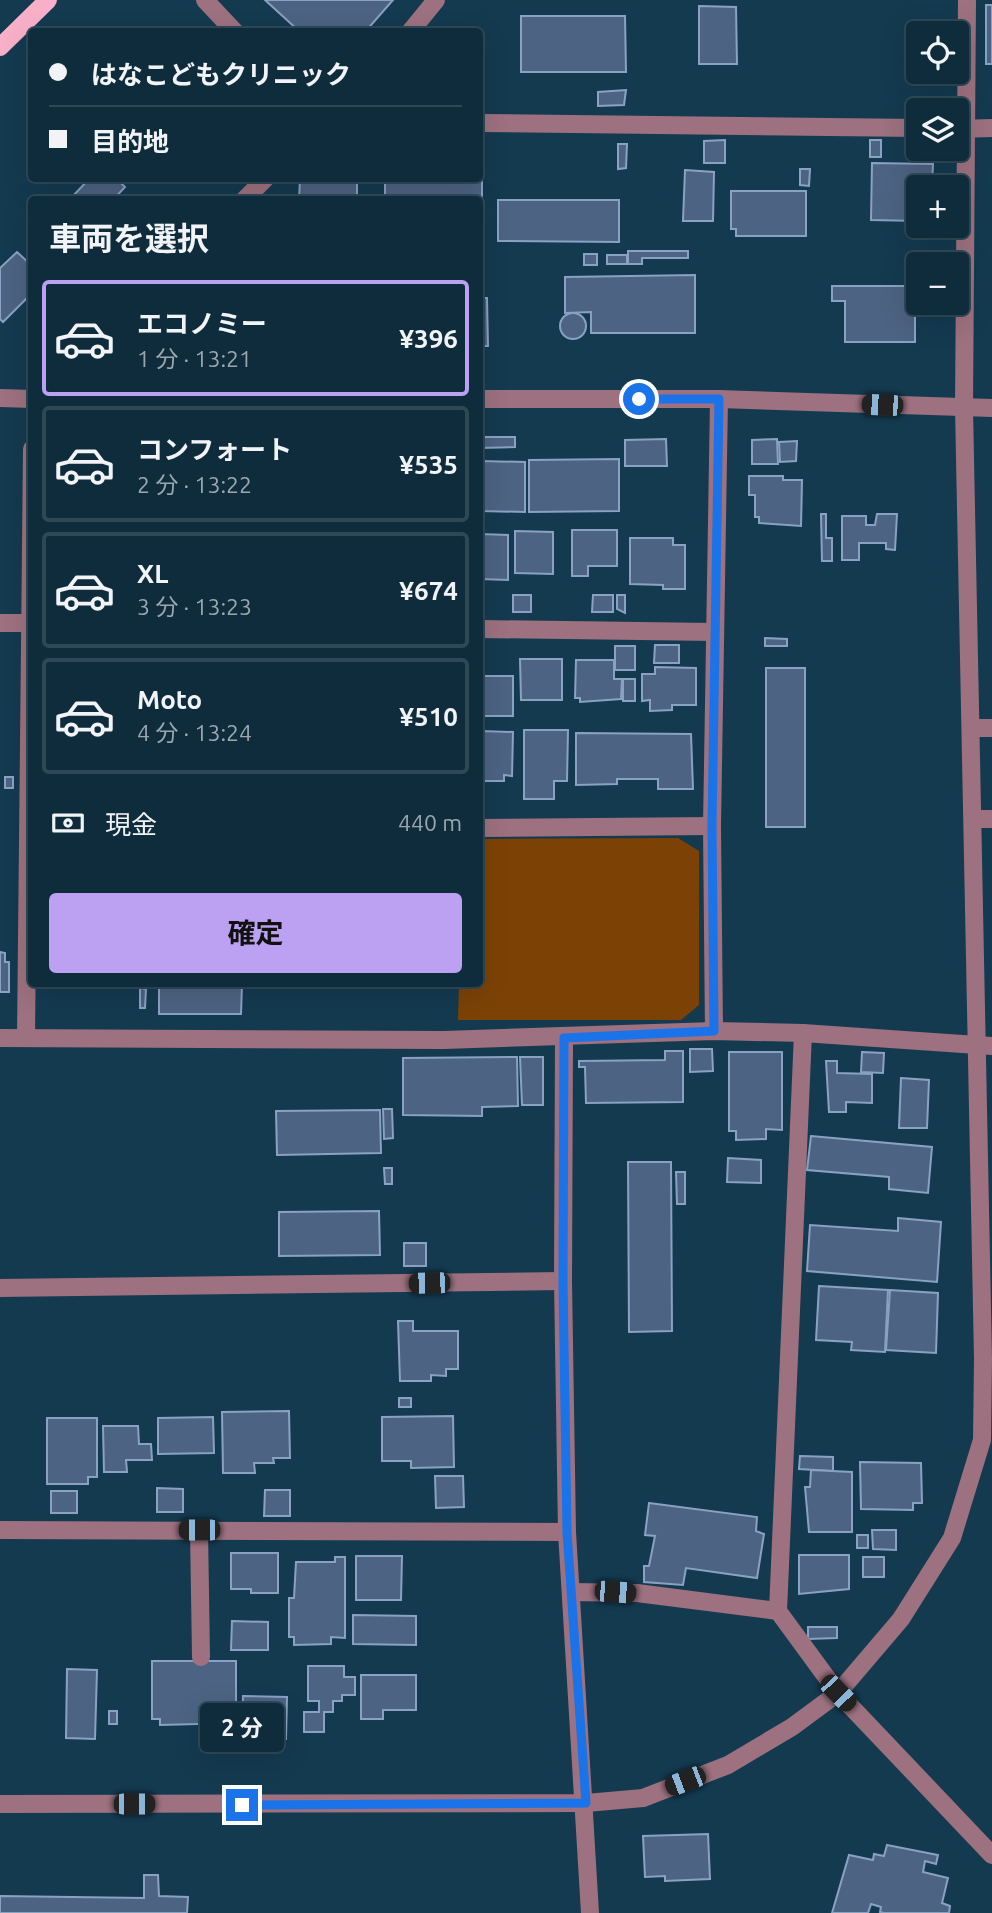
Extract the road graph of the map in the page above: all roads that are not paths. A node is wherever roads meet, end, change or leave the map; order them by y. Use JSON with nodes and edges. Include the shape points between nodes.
{"nodes":[{"id":1,"x":48,"y":0,"type":"edge"},
{"id":2,"x":205,"y":0,"type":"edge"},
{"id":3,"x":436,"y":0,"type":"edge"},
{"id":4,"x":967,"y":0,"type":"edge"},
{"id":5,"x":231,"y":28,"type":"edge"},
{"id":6,"x":413,"y":28,"type":"edge"},
{"id":7,"x":0,"y":47,"type":"edge"},
{"id":8,"x":964,"y":98,"type":"edge"},
{"id":9,"x":483,"y":123,"type":"edge"},
{"id":10,"x":906,"y":128,"type":"edge"},
{"id":11,"x":992,"y":128,"type":"edge"},
{"id":12,"x":969,"y":129,"type":"edge"},
{"id":13,"x":963,"y":161,"type":"edge"},
{"id":14,"x":262,"y":182,"type":"edge"},
{"id":15,"x":248,"y":196,"type":"edge"},
{"id":16,"x":0,"y":398,"type":"edge"},
{"id":17,"x":28,"y":399,"type":"edge"},
{"id":18,"x":483,"y":399,"type":"edge"},
{"id":19,"x":719,"y":399,"type":"junction"},
{"id":20,"x":964,"y":408,"type":"junction"},
{"id":21,"x":992,"y":408,"type":"edge"},
{"id":22,"x":0,"y":623,"type":"edge"},
{"id":23,"x":28,"y":623,"type":"edge"},
{"id":24,"x":483,"y":629,"type":"edge"},
{"id":25,"x":715,"y":632,"type":"junction"},
{"id":26,"x":971,"y":728,"type":"junction"},
{"id":27,"x":992,"y":728,"type":"edge"},
{"id":28,"x":973,"y":819,"type":"junction"},
{"id":29,"x":992,"y":819,"type":"edge"},
{"id":30,"x":712,"y":826,"type":"junction"},
{"id":31,"x":483,"y":828,"type":"edge"},
{"id":32,"x":28,"y":934,"type":"edge"},
{"id":33,"x":714,"y":1031,"type":"junction"},
{"id":34,"x":803,"y":1033,"type":"junction"},
{"id":35,"x":0,"y":1038,"type":"edge"},
{"id":36,"x":26,"y":1038,"type":"junction"},
{"id":37,"x":564,"y":1038,"type":"junction"},
{"id":38,"x":985,"y":1045,"type":"edge"},
{"id":39,"x":987,"y":1276,"type":"edge"},
{"id":40,"x":563,"y":1282,"type":"junction"},
{"id":41,"x":0,"y":1288,"type":"edge"},
{"id":42,"x":0,"y":1530,"type":"edge"},
{"id":43,"x":199,"y":1530,"type":"junction"},
{"id":44,"x":567,"y":1532,"type":"junction"},
{"id":45,"x":571,"y":1592,"type":"junction"},
{"id":46,"x":778,"y":1611,"type":"junction"},
{"id":47,"x":201,"y":1657,"type":"dead end"},
{"id":48,"x":838,"y":1693,"type":"junction"},
{"id":49,"x":586,"y":1803,"type":"junction"},
{"id":50,"x":0,"y":1804,"type":"edge"},
{"id":51,"x":991,"y":1852,"type":"edge"},
{"id":52,"x":590,"y":1913,"type":"edge"}],
"edges":[{"from":1,"to":7,"type":"main road"},
{"from":2,"to":5,"type":"street"},
{"from":3,"to":6,"type":"street"},
{"from":4,"to":8,"type":"street"},
{"from":9,"to":10,"type":"street"},
{"from":11,"to":12,"type":"street"},
{"from":13,"to":20,"type":"street"},
{"from":14,"to":15,"type":"street"},
{"from":16,"to":17,"type":"street"},
{"from":18,"to":19,"type":"street"},
{"from":19,"to":20,"type":"street"},
{"from":19,"to":25,"type":"street"},
{"from":20,"to":21,"type":"street"},
{"from":20,"to":26,"type":"street"},
{"from":22,"to":23,"type":"street"},
{"from":24,"to":25,"type":"street"},
{"from":25,"to":30,"type":"street"},
{"from":26,"to":27,"type":"street"},
{"from":26,"to":28,"type":"street"},
{"from":28,"to":29,"type":"street"},
{"from":28,"to":38,"type":"street"},
{"from":30,"to":31,"type":"street"},
{"from":30,"to":33,"type":"street"},
{"from":32,"to":36,"type":"street"},
{"from":33,"to":34,"type":"street"},
{"from":33,"to":37,"type":"street"},
{"from":34,"to":38,"type":"street"},
{"from":34,"to":46,"type":"street"},
{"from":35,"to":36,"type":"street"},
{"from":36,"to":37,"type":"street"},
{"from":37,"to":40,"type":"street"},
{"from":38,"to":39,"type":"street"},
{"from":39,"to":48,"type":"street","via":[[982,1440],[952,1538],[901,1619]]},
{"from":40,"to":41,"type":"street"},
{"from":40,"to":44,"type":"street"},
{"from":42,"to":43,"type":"street"},
{"from":43,"to":44,"type":"street"},
{"from":43,"to":47,"type":"street"},
{"from":44,"to":45,"type":"street"},
{"from":45,"to":46,"type":"street","via":[[637,1593]]},
{"from":45,"to":49,"type":"street"},
{"from":46,"to":48,"type":"street"},
{"from":48,"to":49,"type":"street","via":[[728,1765],[643,1798]]},
{"from":48,"to":51,"type":"street"},
{"from":49,"to":50,"type":"street"},
{"from":49,"to":52,"type":"street"}]}
